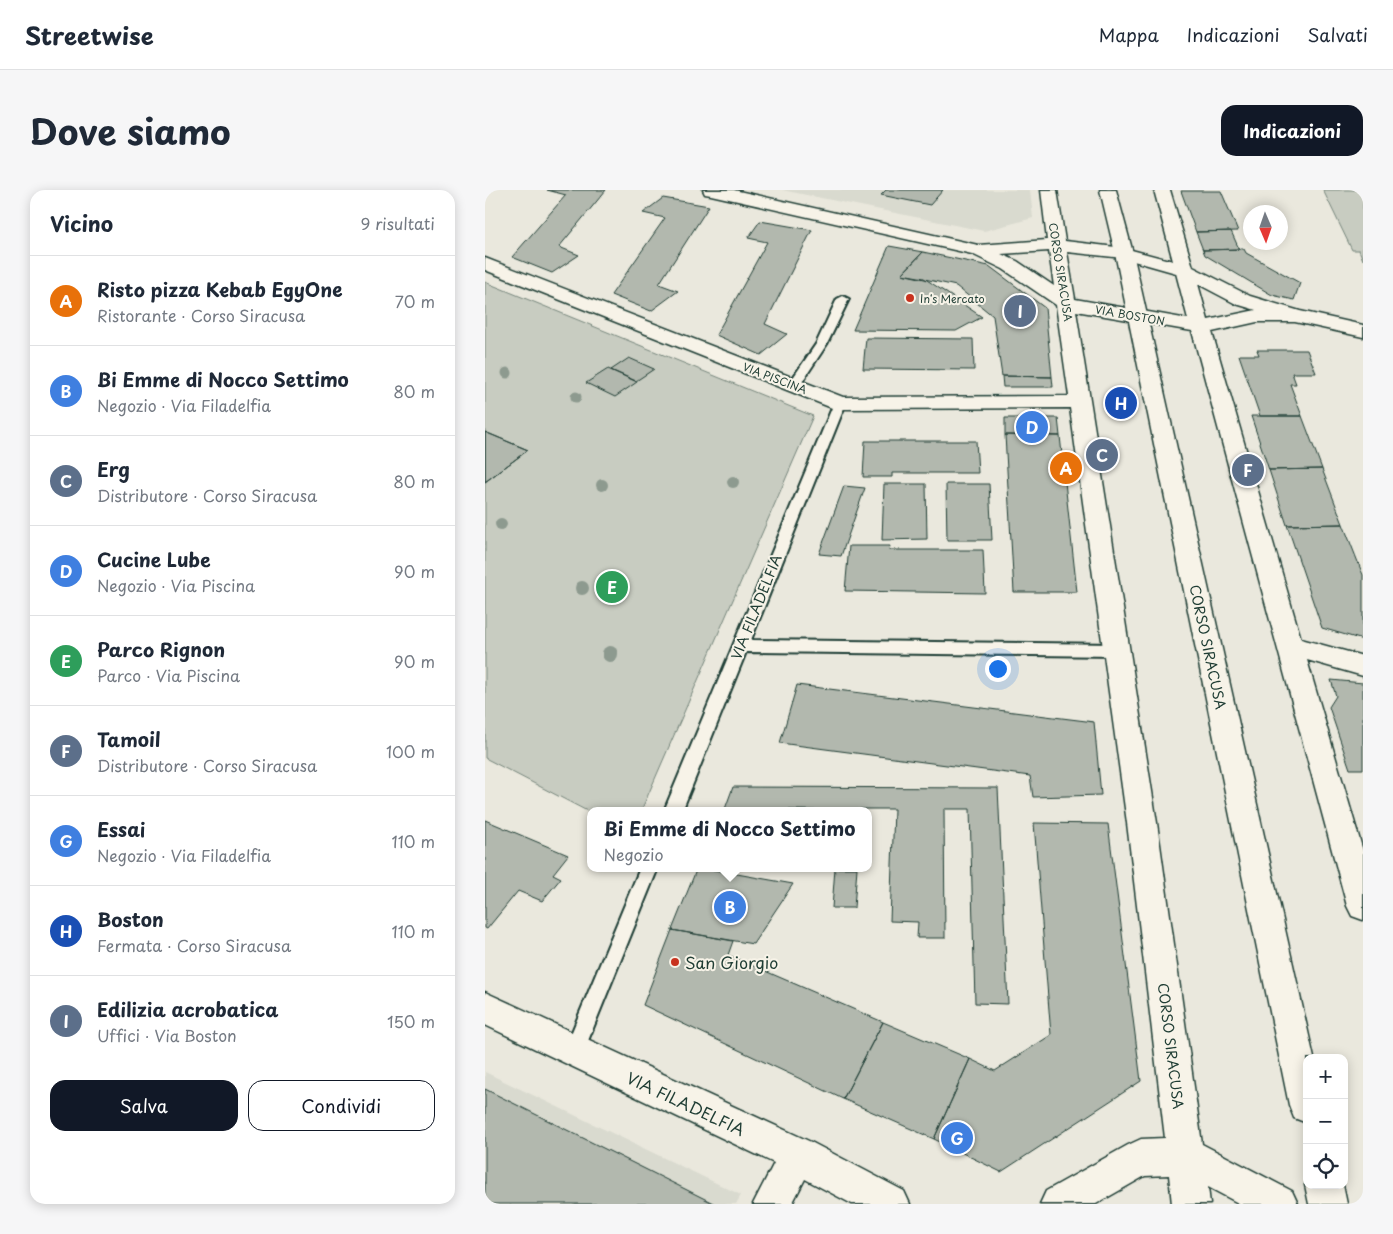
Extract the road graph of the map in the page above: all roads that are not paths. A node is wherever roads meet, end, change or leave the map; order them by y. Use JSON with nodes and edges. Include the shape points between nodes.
{"nodes":[{"id":1,"x":711,"y":190,"type":"edge"},
{"id":2,"x":1049,"y":190,"type":"edge"},
{"id":3,"x":1108,"y":190,"type":"edge"},
{"id":4,"x":1162,"y":190,"type":"edge"},
{"id":5,"x":1057,"y":245,"type":"junction"},
{"id":6,"x":977,"y":250,"type":"junction"},
{"id":7,"x":1124,"y":253,"type":"junction"},
{"id":8,"x":485,"y":264,"type":"edge"},
{"id":9,"x":1185,"y":270,"type":"junction"},
{"id":10,"x":843,"y":299,"type":"dead end"},
{"id":11,"x":1066,"y":303,"type":"junction"},
{"id":12,"x":1295,"y":316,"type":"junction"},
{"id":13,"x":1137,"y":317,"type":"junction"},
{"id":14,"x":1200,"y":327,"type":"junction"},
{"id":15,"x":1363,"y":331,"type":"edge"},
{"id":16,"x":794,"y":385,"type":"junction"},
{"id":17,"x":1081,"y":402,"type":"junction"},
{"id":18,"x":840,"y":403,"type":"junction"},
{"id":19,"x":740,"y":646,"type":"junction"},
{"id":20,"x":1290,"y":646,"type":"junction"},
{"id":21,"x":1118,"y":650,"type":"junction"},
{"id":22,"x":1363,"y":666,"type":"edge"},
{"id":23,"x":675,"y":807,"type":"edge"},
{"id":24,"x":647,"y":872,"type":"edge"},
{"id":25,"x":1363,"y":906,"type":"edge"},
{"id":26,"x":485,"y":1008,"type":"edge"},
{"id":27,"x":574,"y":1051,"type":"junction"},
{"id":28,"x":1306,"y":1099,"type":"edge"},
{"id":29,"x":798,"y":1155,"type":"junction"},
{"id":30,"x":1185,"y":1155,"type":"junction"},
{"id":31,"x":1325,"y":1189,"type":"edge"},
{"id":32,"x":773,"y":1204,"type":"edge"},
{"id":33,"x":891,"y":1204,"type":"edge"},
{"id":34,"x":1059,"y":1204,"type":"edge"},
{"id":35,"x":1191,"y":1204,"type":"edge"},
{"id":36,"x":1279,"y":1204,"type":"edge"},
{"id":37,"x":1328,"y":1204,"type":"edge"}],
"edges":[{"from":1,"to":6,"type":"street","name":"VIA BOSTON"},
{"from":2,"to":5,"type":"street","name":"CORSO SIRACUSA"},
{"from":3,"to":7,"type":"street","name":"CORSO SIRACUSA"},
{"from":4,"to":9,"type":"street"},
{"from":5,"to":6,"type":"street","name":"VIA BOSTON"},
{"from":5,"to":7,"type":"street","name":"VIA BOSTON"},
{"from":5,"to":11,"type":"street","name":"CORSO SIRACUSA"},
{"from":6,"to":11,"type":"street","name":"VIA BOSTON","via":[[1010,265]]},
{"from":7,"to":9,"type":"street","name":"VIA BOSTON"},
{"from":7,"to":13,"type":"street","name":"CORSO SIRACUSA"},
{"from":8,"to":16,"type":"street","name":"VIA PISCINA"},
{"from":9,"to":12,"type":"street","name":"VIA BOSTON","via":[[1243,300]]},
{"from":9,"to":14,"type":"street"},
{"from":10,"to":16,"type":"lane","via":[[820,348]]},
{"from":11,"to":13,"type":"street","name":"VIA BOSTON"},
{"from":11,"to":17,"type":"street","name":"CORSO SIRACUSA"},
{"from":12,"to":14,"type":"street","name":"VIA BOSTON","via":[[1257,316]]},
{"from":12,"to":15,"type":"street","name":"VIA BOSTON"},
{"from":13,"to":14,"type":"street","name":"VIA BOSTON"},
{"from":13,"to":28,"type":"street","name":"CORSO SIRACUSA"},
{"from":14,"to":20,"type":"street"},
{"from":16,"to":18,"type":"street","name":"VIA PISCINA"},
{"from":17,"to":18,"type":"street","name":"VIA PISCINA"},
{"from":17,"to":21,"type":"street","name":"CORSO SIRACUSA"},
{"from":18,"to":19,"type":"lane","name":"VIA FILADELFIA"},
{"from":19,"to":21,"type":"lane"},
{"from":19,"to":23,"type":"lane","name":"VIA FILADELFIA"},
{"from":20,"to":22,"type":"street"},
{"from":20,"to":25,"type":"street"},
{"from":21,"to":30,"type":"street","name":"CORSO SIRACUSA"},
{"from":24,"to":27,"type":"lane"},
{"from":26,"to":27,"type":"street","name":"VIA FILADELFIA"},
{"from":27,"to":29,"type":"street","name":"VIA FILADELFIA"},
{"from":29,"to":32,"type":"street"},
{"from":29,"to":33,"type":"street","name":"VIA FILADELFIA"},
{"from":30,"to":34,"type":"street","via":[[1141,1158]]},
{"from":30,"to":35,"type":"street","name":"CORSO SIRACUSA"},
{"from":30,"to":36,"type":"street"},
{"from":31,"to":37,"type":"street"}]}
